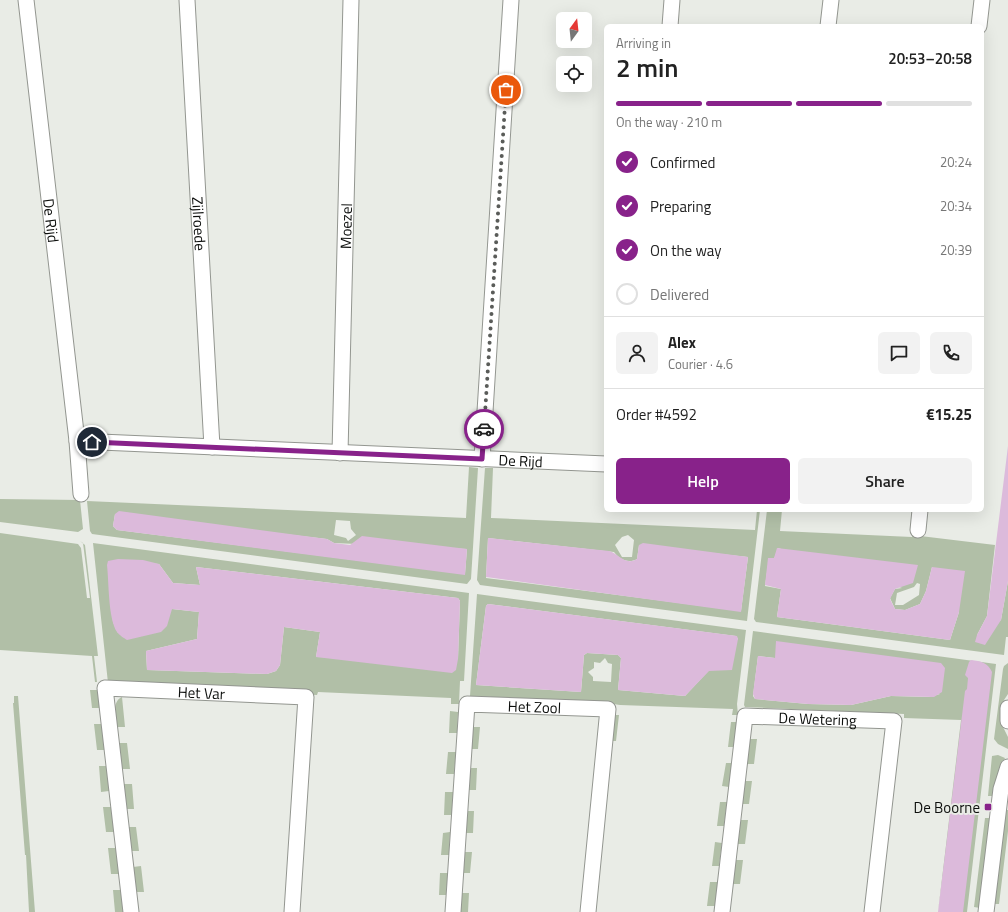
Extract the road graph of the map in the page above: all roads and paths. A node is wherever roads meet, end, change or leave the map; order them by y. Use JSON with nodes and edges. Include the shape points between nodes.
{"nodes":[{"id":1,"x":26,"y":0,"type":"edge"},
{"id":2,"x":187,"y":0,"type":"edge"},
{"id":3,"x":351,"y":0,"type":"edge"},
{"id":4,"x":511,"y":0,"type":"edge"},
{"id":5,"x":672,"y":0,"type":"edge"},
{"id":6,"x":831,"y":0,"type":"edge"},
{"id":7,"x":982,"y":0,"type":"edge"},
{"id":8,"x":670,"y":24,"type":"edge"},
{"id":9,"x":828,"y":24,"type":"edge"},
{"id":10,"x":978,"y":24,"type":"edge"},
{"id":11,"x":76,"y":441,"type":"junction"},
{"id":12,"x":212,"y":448,"type":"junction"},
{"id":13,"x":340,"y":453,"type":"junction"},
{"id":14,"x":482,"y":459,"type":"junction"},
{"id":15,"x":604,"y":464,"type":"edge"},
{"id":16,"x":81,"y":494,"type":"dead end"},
{"id":17,"x":920,"y":512,"type":"edge"},
{"id":18,"x":918,"y":530,"type":"dead end"},
{"id":19,"x":1008,"y":708,"type":"edge"},
{"id":20,"x":1008,"y":721,"type":"edge"},
{"id":21,"x":1008,"y":767,"type":"edge"},
{"id":22,"x":131,"y":912,"type":"edge"},
{"id":23,"x":292,"y":912,"type":"edge"},
{"id":24,"x":453,"y":912,"type":"edge"},
{"id":25,"x":588,"y":912,"type":"edge"},
{"id":26,"x":722,"y":912,"type":"edge"},
{"id":27,"x":872,"y":912,"type":"edge"},
{"id":28,"x":986,"y":912,"type":"edge"}],
"edges":[{"from":1,"to":11,"type":"street","name":"De Rijd"},
{"from":2,"to":12,"type":"street","name":"Zijlroede"},
{"from":3,"to":13,"type":"street","name":"Moezel"},
{"from":4,"to":14,"type":"street"},
{"from":5,"to":8,"type":"street"},
{"from":6,"to":9,"type":"street"},
{"from":7,"to":10,"type":"street"},
{"from":11,"to":12,"type":"street","name":"De Rijd"},
{"from":11,"to":16,"type":"street","name":"De Rijd"},
{"from":12,"to":13,"type":"street","name":"De Rijd"},
{"from":13,"to":14,"type":"street","name":"De Rijd"},
{"from":14,"to":15,"type":"street","name":"De Rijd"},
{"from":17,"to":18,"type":"street"},
{"from":19,"to":20,"type":"street"},
{"from":21,"to":28,"type":"street","via":[[1001,789]]},
{"from":22,"to":23,"type":"street","name":"Het Var","via":[[105,688],[306,696]]},
{"from":24,"to":25,"type":"street","name":"Het Zool","via":[[467,704],[608,709]]},
{"from":26,"to":27,"type":"street","name":"De Wetering","via":[[745,716],[894,721]]}]}
